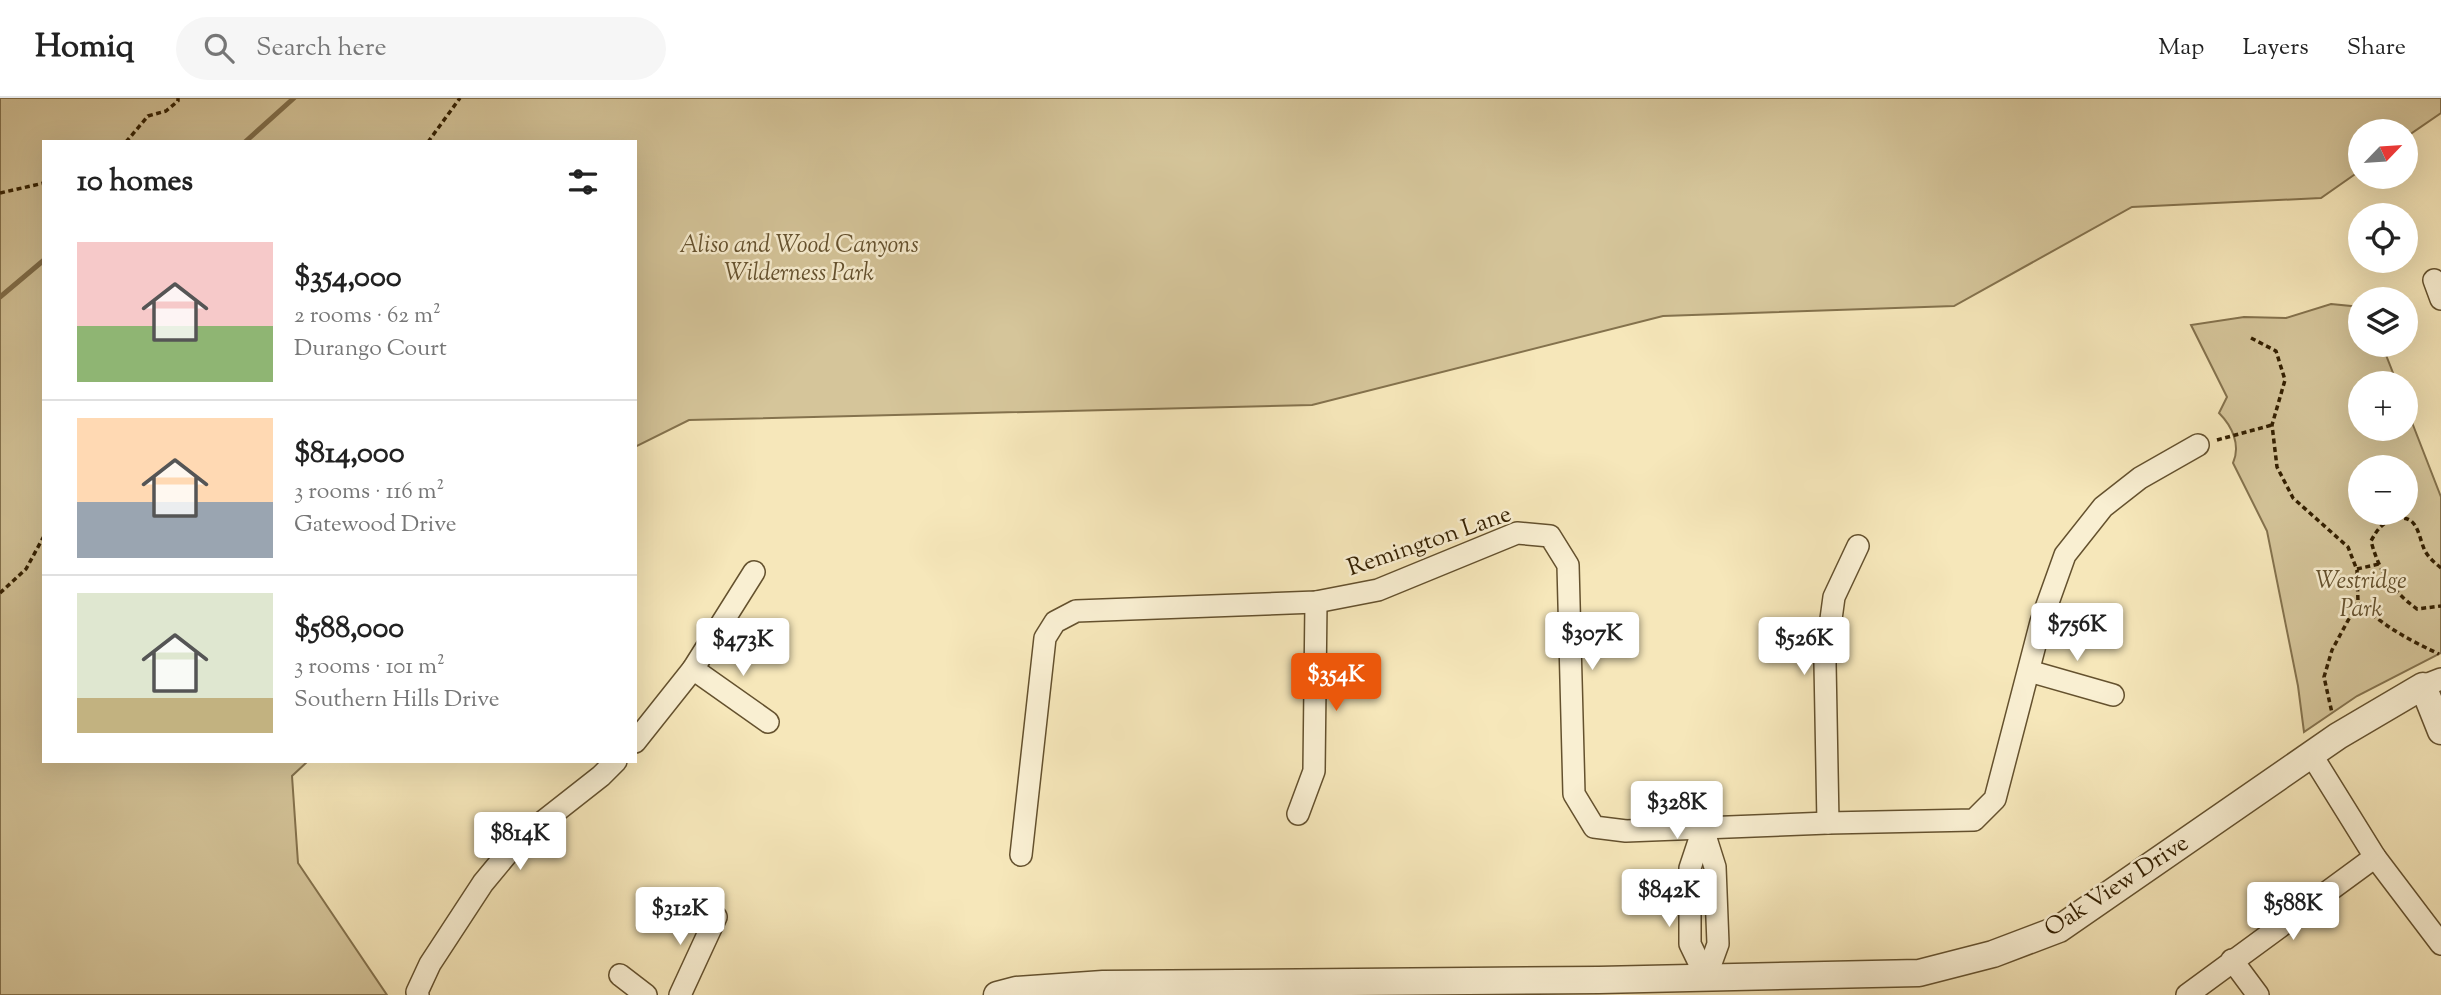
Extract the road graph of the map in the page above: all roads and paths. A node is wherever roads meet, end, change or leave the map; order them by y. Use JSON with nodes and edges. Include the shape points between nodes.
{"nodes":[{"id":1,"x":178,"y":98,"type":"edge"},
{"id":2,"x":460,"y":98,"type":"edge"},
{"id":3,"x":128,"y":140,"type":"edge"},
{"id":4,"x":429,"y":140,"type":"edge"},
{"id":5,"x":42,"y":183,"type":"edge"},
{"id":6,"x":0,"y":193,"type":"edge"},
{"id":7,"x":2251,"y":338,"type":"dead end"},
{"id":8,"x":2272,"y":425,"type":"junction"},
{"id":9,"x":2198,"y":445,"type":"joint"},
{"id":10,"x":2382,"y":525,"type":"edge"},
{"id":11,"x":2415,"y":525,"type":"edge"},
{"id":12,"x":42,"y":540,"type":"edge"},
{"id":13,"x":1858,"y":546,"type":"dead end"},
{"id":14,"x":2379,"y":564,"type":"junction"},
{"id":15,"x":2441,"y":568,"type":"edge"},
{"id":16,"x":2357,"y":569,"type":"junction"},
{"id":17,"x":754,"y":572,"type":"dead end"},
{"id":18,"x":0,"y":593,"type":"edge"},
{"id":19,"x":1316,"y":602,"type":"junction"},
{"id":20,"x":2358,"y":602,"type":"junction"},
{"id":21,"x":2441,"y":606,"type":"edge"},
{"id":22,"x":2439,"y":654,"type":"dead end"},
{"id":23,"x":693,"y":669,"type":"junction"},
{"id":24,"x":2029,"y":671,"type":"junction"},
{"id":25,"x":2432,"y":683,"type":"edge"},
{"id":26,"x":2113,"y":695,"type":"dead end"},
{"id":27,"x":2332,"y":713,"type":"dead end"},
{"id":28,"x":768,"y":722,"type":"dead end"},
{"id":29,"x":2441,"y":731,"type":"edge"},
{"id":30,"x":637,"y":739,"type":"edge"},
{"id":31,"x":2311,"y":754,"type":"junction"},
{"id":32,"x":614,"y":763,"type":"edge"},
{"id":33,"x":1298,"y":814,"type":"dead end"},
{"id":34,"x":1828,"y":823,"type":"junction"},
{"id":35,"x":1703,"y":829,"type":"junction"},
{"id":36,"x":1021,"y":855,"type":"dead end"},
{"id":37,"x":2375,"y":857,"type":"junction"},
{"id":38,"x":1716,"y":891,"type":"junction"},
{"id":39,"x":1690,"y":892,"type":"junction"},
{"id":40,"x":716,"y":917,"type":"dead end"},
{"id":41,"x":2441,"y":944,"type":"edge"},
{"id":42,"x":2232,"y":960,"type":"junction"},
{"id":43,"x":620,"y":975,"type":"dead end"},
{"id":44,"x":1706,"y":977,"type":"junction"},
{"id":45,"x":1598,"y":987,"type":"edge"},
{"id":46,"x":1104,"y":990,"type":"edge"},
{"id":47,"x":418,"y":995,"type":"edge"},
{"id":48,"x":646,"y":995,"type":"edge"},
{"id":49,"x":680,"y":995,"type":"edge"},
{"id":50,"x":997,"y":995,"type":"edge"},
{"id":51,"x":2187,"y":995,"type":"edge"},
{"id":52,"x":2258,"y":995,"type":"edge"}],
"edges":[{"from":1,"to":3,"type":"path","via":[[166,111],[148,116]]},
{"from":2,"to":4,"type":"path"},
{"from":5,"to":6,"type":"path"},
{"from":7,"to":8,"type":"path","via":[[2276,351],[2281,363],[2285,380]]},
{"from":8,"to":9,"type":"path"},
{"from":8,"to":16,"type":"path","via":[[2277,467],[2293,498],[2348,547]]},
{"from":9,"to":24,"type":"street","name":"Remington Lane","via":[[2140,478],[2104,507],[2065,555]]},
{"from":10,"to":14,"type":"path","via":[[2371,541]]},
{"from":11,"to":15,"type":"path","via":[[2425,550]]},
{"from":12,"to":18,"type":"path","via":[[26,569]]},
{"from":13,"to":34,"type":"street","via":[[1835,597],[1825,663]]},
{"from":14,"to":16,"type":"path"},
{"from":14,"to":21,"type":"path","via":[[2385,579],[2417,609]]},
{"from":16,"to":20,"type":"path"},
{"from":17,"to":23,"type":"street"},
{"from":19,"to":33,"type":"street","via":[[1314,771]]},
{"from":19,"to":35,"type":"street","name":"Remington Lane","via":[[1378,590],[1517,533],[1550,536],[1568,565],[1574,794],[1594,827]]},
{"from":19,"to":36,"type":"street","name":"Remington Lane","via":[[1076,611],[1055,622],[1045,638]]},
{"from":20,"to":22,"type":"path","via":[[2392,630]]},
{"from":20,"to":27,"type":"path","via":[[2332,650],[2324,677]]},
{"from":23,"to":28,"type":"street"},
{"from":23,"to":30,"type":"street"},
{"from":24,"to":26,"type":"street"},
{"from":24,"to":34,"type":"street","name":"Remington Lane","via":[[1995,799],[1974,820]]},
{"from":25,"to":29,"type":"street"},
{"from":25,"to":31,"type":"street","name":"Oak View Drive"},
{"from":31,"to":37,"type":"street"},
{"from":31,"to":44,"type":"street","name":"Oak View Drive","via":[[2059,929],[1993,954],[1919,973]]},
{"from":32,"to":47,"type":"street","via":[[517,842],[483,883],[430,964]]},
{"from":34,"to":35,"type":"street","name":"Remington Lane"},
{"from":35,"to":38,"type":"street","via":[[1715,867]]},
{"from":35,"to":39,"type":"street","via":[[1690,867]]},
{"from":37,"to":41,"type":"street"},
{"from":37,"to":42,"type":"street"},
{"from":38,"to":39,"type":"street"},
{"from":38,"to":44,"type":"street","via":[[1718,944]]},
{"from":39,"to":44,"type":"street","via":[[1690,944]]},
{"from":40,"to":49,"type":"street"},
{"from":42,"to":51,"type":"street"},
{"from":42,"to":52,"type":"street"},
{"from":43,"to":48,"type":"street"},
{"from":44,"to":45,"type":"street","name":"Oak View Drive"},
{"from":45,"to":46,"type":"street","name":"Oak View Drive"},
{"from":46,"to":50,"type":"street","name":"Oak View Drive","via":[[1016,990]]}]}
